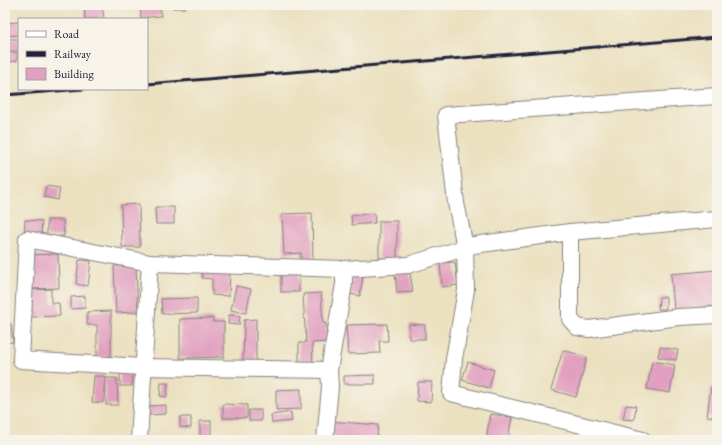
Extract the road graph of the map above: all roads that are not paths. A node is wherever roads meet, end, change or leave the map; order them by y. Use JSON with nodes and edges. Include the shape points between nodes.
{"nodes":[{"id":1,"x":717,"y":96,"type":"edge"},
{"id":2,"x":717,"y":219,"type":"edge"},
{"id":3,"x":570,"y":232,"type":"junction"},
{"id":4,"x":465,"y":247,"type":"junction"},
{"id":5,"x":150,"y":263,"type":"junction"},
{"id":6,"x":344,"y":269,"type":"junction"},
{"id":7,"x":717,"y":315,"type":"edge"},
{"id":8,"x":143,"y":367,"type":"junction"},
{"id":9,"x":329,"y":370,"type":"junction"},
{"id":10,"x":139,"y":440,"type":"edge"},
{"id":11,"x":324,"y":440,"type":"edge"},
{"id":12,"x":643,"y":440,"type":"edge"}],
"edges":[{"from":1,"to":4,"type":"street","via":[[446,115],[456,203]]},
{"from":2,"to":3,"type":"street"},
{"from":3,"to":4,"type":"street"},
{"from":3,"to":7,"type":"street","via":[[570,319],[577,327],[589,329],[679,317]]},
{"from":4,"to":6,"type":"street","via":[[408,265]]},
{"from":4,"to":12,"type":"street","via":[[466,290],[451,393]]},
{"from":5,"to":6,"type":"street"},
{"from":5,"to":8,"type":"street"},
{"from":5,"to":8,"type":"street","via":[[27,239],[21,360]]},
{"from":6,"to":9,"type":"street","via":[[344,284]]},
{"from":8,"to":9,"type":"street"},
{"from":8,"to":10,"type":"street"},
{"from":9,"to":11,"type":"street","via":[[330,387]]}]}
